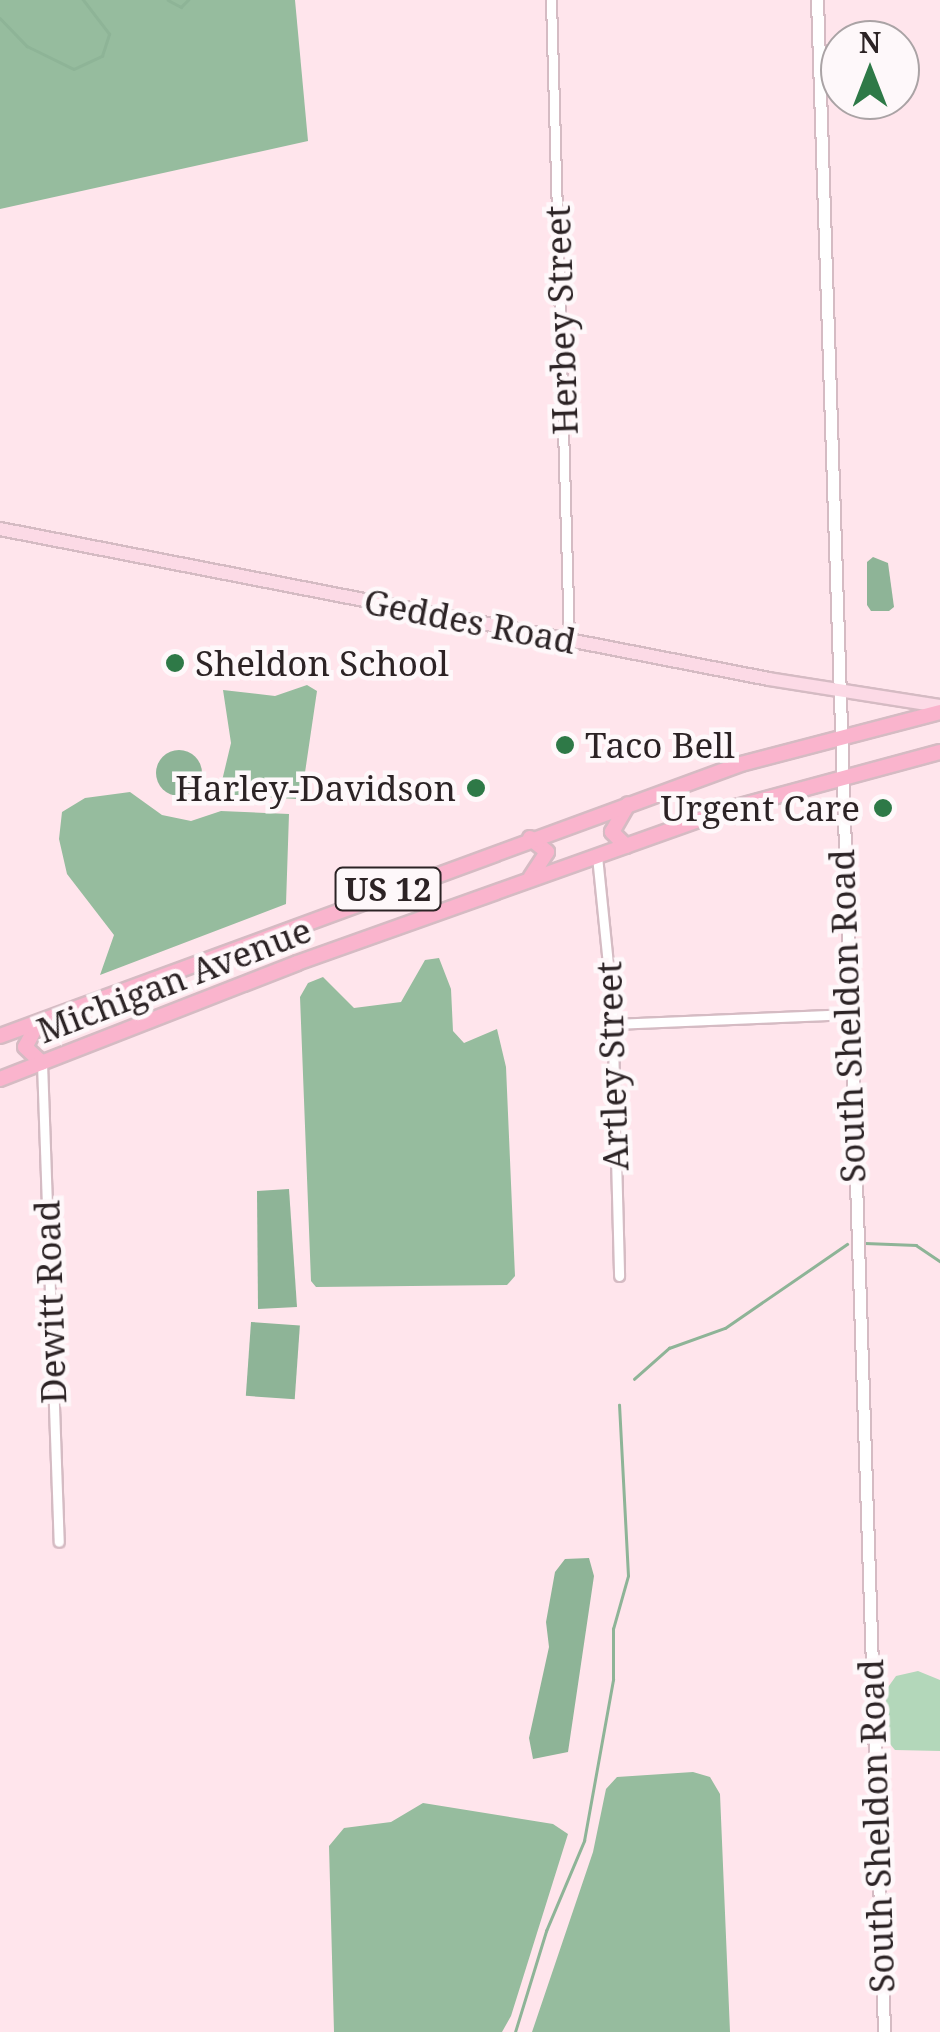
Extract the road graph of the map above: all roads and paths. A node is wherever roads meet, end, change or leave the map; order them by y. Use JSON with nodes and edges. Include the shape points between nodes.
{"nodes":[{"id":1,"x":552,"y":0,"type":"edge"},
{"id":2,"x":817,"y":0,"type":"edge"},
{"id":3,"x":0,"y":530,"type":"edge"},
{"id":4,"x":568,"y":640,"type":"junction"},
{"id":5,"x":838,"y":691,"type":"junction"},
{"id":6,"x":940,"y":709,"type":"edge"},
{"id":7,"x":838,"y":734,"type":"junction"},
{"id":8,"x":940,"y":752,"type":"edge"},
{"id":9,"x":839,"y":776,"type":"junction"},
{"id":10,"x":628,"y":804,"type":"junction"},
{"id":11,"x":530,"y":838,"type":"junction"},
{"id":12,"x":626,"y":846,"type":"junction"},
{"id":13,"x":597,"y":856,"type":"junction"},
{"id":14,"x":528,"y":881,"type":"junction"},
{"id":15,"x":847,"y":1014,"type":"junction"},
{"id":16,"x":38,"y":1022,"type":"junction"},
{"id":17,"x":612,"y":1024,"type":"junction"},
{"id":18,"x":0,"y":1036,"type":"edge"},
{"id":19,"x":42,"y":1063,"type":"junction"},
{"id":20,"x":0,"y":1079,"type":"edge"},
{"id":21,"x":619,"y":1276,"type":"dead end"},
{"id":22,"x":59,"y":1542,"type":"dead end"},
{"id":23,"x":884,"y":2032,"type":"edge"}],
"edges":[{"from":1,"to":4,"type":"street","name":"Herbey Street"},
{"from":2,"to":5,"type":"street","name":"South Sheldon Road"},
{"from":3,"to":4,"type":"main road","name":"Geddes Road"},
{"from":4,"to":5,"type":"main road","name":"Geddes Road"},
{"from":5,"to":6,"type":"main road","name":"Geddes Road"},
{"from":5,"to":7,"type":"street","name":"South Sheldon Road"},
{"from":6,"to":7,"type":"main road","name":"Michigan Avenue","number":"US 12"},
{"from":7,"to":9,"type":"street","name":"South Sheldon Road"},
{"from":7,"to":10,"type":"main road","name":"Michigan Avenue","number":"US 12"},
{"from":8,"to":9,"type":"main road","name":"Michigan Avenue","number":"US 12"},
{"from":9,"to":12,"type":"main road","name":"Michigan Avenue","number":"US 12"},
{"from":9,"to":15,"type":"street","name":"South Sheldon Road"},
{"from":10,"to":11,"type":"main road","name":"Michigan Avenue","number":"US 12"},
{"from":10,"to":12,"type":"main road","via":[[612,832]]},
{"from":11,"to":14,"type":"main road","via":[[544,845],[547,856]]},
{"from":11,"to":16,"type":"main road","name":"Michigan Avenue","number":"US 12"},
{"from":12,"to":13,"type":"main road","name":"Michigan Avenue","number":"US 12"},
{"from":13,"to":14,"type":"main road","name":"Michigan Avenue","number":"US 12"},
{"from":13,"to":17,"type":"street","name":"Artley Street"},
{"from":14,"to":19,"type":"main road","name":"Michigan Avenue","number":"US 12"},
{"from":15,"to":17,"type":"street"},
{"from":15,"to":23,"type":"street","name":"South Sheldon Road"},
{"from":16,"to":18,"type":"main road","name":"Michigan Avenue","number":"US 12"},
{"from":16,"to":19,"type":"main road","via":[[26,1047]]},
{"from":17,"to":21,"type":"street","name":"Artley Street"},
{"from":19,"to":20,"type":"main road","name":"Michigan Avenue","number":"US 12"},
{"from":19,"to":22,"type":"street","name":"Dewitt Road"}]}
